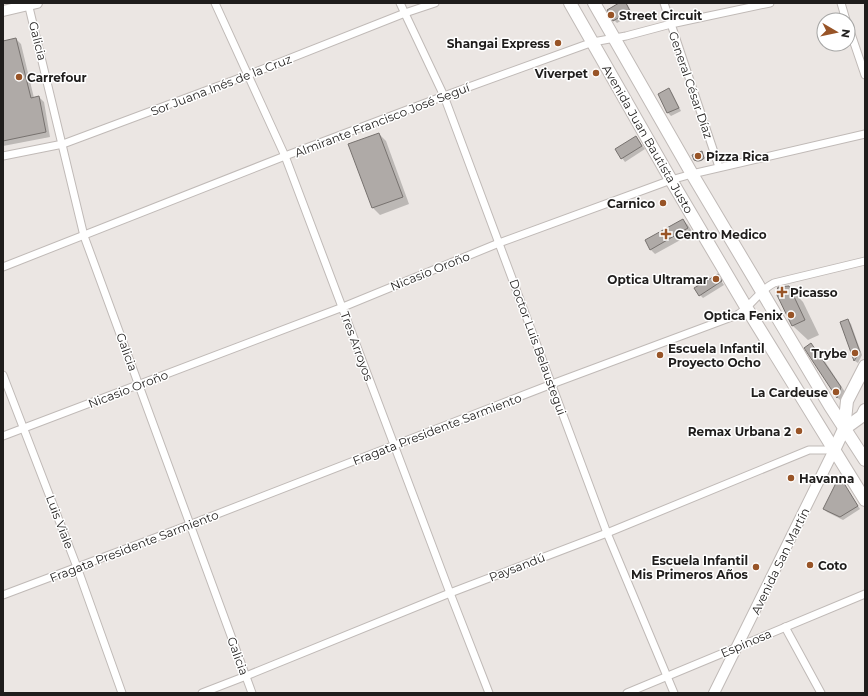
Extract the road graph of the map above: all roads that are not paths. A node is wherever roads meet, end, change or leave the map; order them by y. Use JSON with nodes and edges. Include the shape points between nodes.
{"nodes":[{"id":1,"x":215,"y":3,"type":"edge"},
{"id":2,"x":400,"y":3,"type":"edge"},
{"id":3,"x":435,"y":3,"type":"edge"},
{"id":4,"x":570,"y":3,"type":"edge"},
{"id":5,"x":594,"y":3,"type":"edge"},
{"id":6,"x":664,"y":3,"type":"edge"},
{"id":7,"x":770,"y":3,"type":"edge"},
{"id":8,"x":31,"y":4,"type":"edge"},
{"id":9,"x":3,"y":11,"type":"edge"},
{"id":10,"x":405,"y":13,"type":"junction"},
{"id":11,"x":670,"y":24,"type":"junction"},
{"id":12,"x":614,"y":38,"type":"junction"},
{"id":13,"x":593,"y":42,"type":"junction"},
{"id":14,"x":856,"y":48,"type":"edge"},
{"id":15,"x":248,"y":75,"type":"junction"},
{"id":16,"x":865,"y":75,"type":"edge"},
{"id":17,"x":444,"y":96,"type":"junction"},
{"id":18,"x":865,"y":134,"type":"edge"},
{"id":19,"x":63,"y":144,"type":"junction"},
{"id":20,"x":3,"y":156,"type":"edge"},
{"id":21,"x":285,"y":156,"type":"junction"},
{"id":22,"x":719,"y":167,"type":"junction"},
{"id":23,"x":692,"y":174,"type":"junction"},
{"id":24,"x":671,"y":180,"type":"junction"},
{"id":25,"x":84,"y":236,"type":"junction"},
{"id":26,"x":500,"y":243,"type":"junction"},
{"id":27,"x":865,"y":261,"type":"edge"},
{"id":28,"x":3,"y":267,"type":"edge"},
{"id":29,"x":762,"y":290,"type":"junction"},
{"id":30,"x":343,"y":307,"type":"junction"},
{"id":31,"x":746,"y":308,"type":"junction"},
{"id":32,"x":865,"y":366,"type":"edge"},
{"id":33,"x":3,"y":375,"type":"edge"},
{"id":34,"x":139,"y":384,"type":"junction"},
{"id":35,"x":552,"y":384,"type":"junction"},
{"id":36,"x":865,"y":410,"type":"edge"},
{"id":37,"x":24,"y":428,"type":"junction"},
{"id":38,"x":844,"y":429,"type":"junction"},
{"id":39,"x":3,"y":436,"type":"edge"},
{"id":40,"x":394,"y":445,"type":"junction"},
{"id":41,"x":834,"y":450,"type":"junction"},
{"id":42,"x":865,"y":460,"type":"edge"},
{"id":43,"x":865,"y":500,"type":"edge"},
{"id":44,"x":189,"y":525,"type":"junction"},
{"id":45,"x":607,"y":533,"type":"junction"},
{"id":46,"x":77,"y":567,"type":"junction"},
{"id":47,"x":450,"y":593,"type":"junction"},
{"id":48,"x":865,"y":594,"type":"edge"},
{"id":49,"x":3,"y":596,"type":"edge"},
{"id":50,"x":784,"y":627,"type":"junction"},
{"id":51,"x":737,"y":647,"type":"junction"},
{"id":52,"x":246,"y":676,"type":"junction"},
{"id":53,"x":666,"y":676,"type":"junction"},
{"id":54,"x":122,"y":693,"type":"edge"},
{"id":55,"x":202,"y":693,"type":"edge"},
{"id":56,"x":252,"y":693,"type":"edge"},
{"id":57,"x":489,"y":693,"type":"edge"},
{"id":58,"x":626,"y":693,"type":"edge"},
{"id":59,"x":674,"y":693,"type":"edge"},
{"id":60,"x":714,"y":693,"type":"edge"},
{"id":61,"x":821,"y":693,"type":"edge"}],
"edges":[{"from":1,"to":15,"type":"street","name":"Tres Arroyos"},
{"from":2,"to":10,"type":"street","name":"Doctor Luis Belaustegui"},
{"from":3,"to":10,"type":"street","name":"Sor Juana Inés de la Cruz"},
{"from":4,"to":13,"type":"main road","name":"Avenida Juan Bautista Justo"},
{"from":5,"to":12,"type":"main road","name":"Avenida Juan Bautista Justo"},
{"from":6,"to":11,"type":"street","name":"General César Díaz"},
{"from":7,"to":11,"type":"street","name":"Almirante Francisco José Seguí"},
{"from":8,"to":9,"type":"main road"},
{"from":8,"to":19,"type":"street","name":"Galicia"},
{"from":10,"to":15,"type":"street","name":"Sor Juana Inés de la Cruz"},
{"from":10,"to":17,"type":"street","name":"Doctor Luis Belaustegui"},
{"from":11,"to":12,"type":"street","name":"Almirante Francisco José Seguí"},
{"from":11,"to":22,"type":"street","name":"General César Díaz"},
{"from":12,"to":13,"type":"street","name":"Almirante Francisco José Seguí"},
{"from":12,"to":23,"type":"main road","name":"Avenida Juan Bautista Justo"},
{"from":13,"to":17,"type":"street","name":"Almirante Francisco José Seguí"},
{"from":13,"to":24,"type":"main road","name":"Avenida Juan Bautista Justo"},
{"from":14,"to":16,"type":"street"},
{"from":15,"to":19,"type":"street","name":"Sor Juana Inés de la Cruz"},
{"from":15,"to":21,"type":"street","name":"Tres Arroyos"},
{"from":17,"to":21,"type":"street","name":"Almirante Francisco José Seguí"},
{"from":17,"to":26,"type":"street","name":"Doctor Luis Belaustegui"},
{"from":18,"to":22,"type":"street","name":"Nicasio Oroño"},
{"from":19,"to":20,"type":"street","name":"Sor Juana Inés de la Cruz"},
{"from":19,"to":25,"type":"street","name":"Galicia"},
{"from":21,"to":25,"type":"street","name":"Almirante Francisco José Seguí"},
{"from":21,"to":30,"type":"street","name":"Tres Arroyos"},
{"from":22,"to":23,"type":"street","name":"Nicasio Oroño"},
{"from":23,"to":24,"type":"street","name":"Nicasio Oroño"},
{"from":23,"to":29,"type":"main road","name":"Avenida Juan Bautista Justo"},
{"from":24,"to":26,"type":"street","name":"Nicasio Oroño"},
{"from":24,"to":31,"type":"main road","name":"Avenida Juan Bautista Justo"},
{"from":25,"to":28,"type":"street","name":"Almirante Francisco José Seguí"},
{"from":25,"to":34,"type":"street","name":"Galicia"},
{"from":26,"to":30,"type":"street","name":"Nicasio Oroño"},
{"from":26,"to":35,"type":"street","name":"Doctor Luis Belaustegui"},
{"from":27,"to":29,"type":"street","name":"Fragata Presidente Sarmiento","via":[[774,283]]},
{"from":29,"to":31,"type":"street","name":"Fragata Presidente Sarmiento"},
{"from":29,"to":38,"type":"main road","name":"Avenida Juan Bautista Justo"},
{"from":30,"to":34,"type":"street","name":"Nicasio Oroño"},
{"from":30,"to":40,"type":"street","name":"Tres Arroyos"},
{"from":31,"to":35,"type":"street","name":"Fragata Presidente Sarmiento","via":[[736,315]]},
{"from":31,"to":41,"type":"main road","name":"Avenida Juan Bautista Justo"},
{"from":32,"to":38,"type":"main road","name":"Avenida San Martín","via":[[847,401]]},
{"from":33,"to":37,"type":"street","name":"Luis Viale"},
{"from":34,"to":37,"type":"street","name":"Nicasio Oroño"},
{"from":34,"to":44,"type":"street","name":"Galicia"},
{"from":35,"to":40,"type":"street","name":"Fragata Presidente Sarmiento"},
{"from":35,"to":45,"type":"street","name":"Doctor Luis Belaustegui"},
{"from":36,"to":38,"type":"main road","name":"Avenida San Martín","via":[[862,416]]},
{"from":37,"to":39,"type":"street","name":"Nicasio Oroño"},
{"from":37,"to":46,"type":"street","name":"Luis Viale"},
{"from":38,"to":41,"type":"main road","name":"Avenida San Martín"},
{"from":38,"to":42,"type":"main road","name":"Avenida Juan Bautista Justo"},
{"from":40,"to":44,"type":"street","name":"Fragata Presidente Sarmiento"},
{"from":40,"to":47,"type":"street","name":"Tres Arroyos"},
{"from":41,"to":43,"type":"main road","name":"Avenida Juan Bautista Justo"},
{"from":41,"to":45,"type":"street","name":"Paysandú","via":[[809,450]]},
{"from":41,"to":51,"type":"main road","name":"Avenida San Martín"},
{"from":44,"to":46,"type":"street","name":"Fragata Presidente Sarmiento"},
{"from":44,"to":52,"type":"street","name":"Galicia"},
{"from":45,"to":47,"type":"street","name":"Paysandú"},
{"from":45,"to":53,"type":"street","name":"Doctor Luis Belaustegui"},
{"from":46,"to":49,"type":"street","name":"Fragata Presidente Sarmiento"},
{"from":46,"to":54,"type":"street","name":"Luis Viale"},
{"from":47,"to":52,"type":"street","name":"Paysandú"},
{"from":47,"to":57,"type":"street","name":"Tres Arroyos"},
{"from":48,"to":50,"type":"street","name":"Espinosa"},
{"from":50,"to":51,"type":"street","name":"Espinosa"},
{"from":50,"to":61,"type":"street"},
{"from":51,"to":53,"type":"street","name":"Espinosa"},
{"from":51,"to":60,"type":"main road","name":"Avenida San Martín"},
{"from":52,"to":55,"type":"street","name":"Paysandú"},
{"from":52,"to":56,"type":"street","name":"Galicia"},
{"from":53,"to":58,"type":"street","name":"Espinosa"},
{"from":53,"to":59,"type":"street","name":"Doctor Luis Belaustegui"}]}
